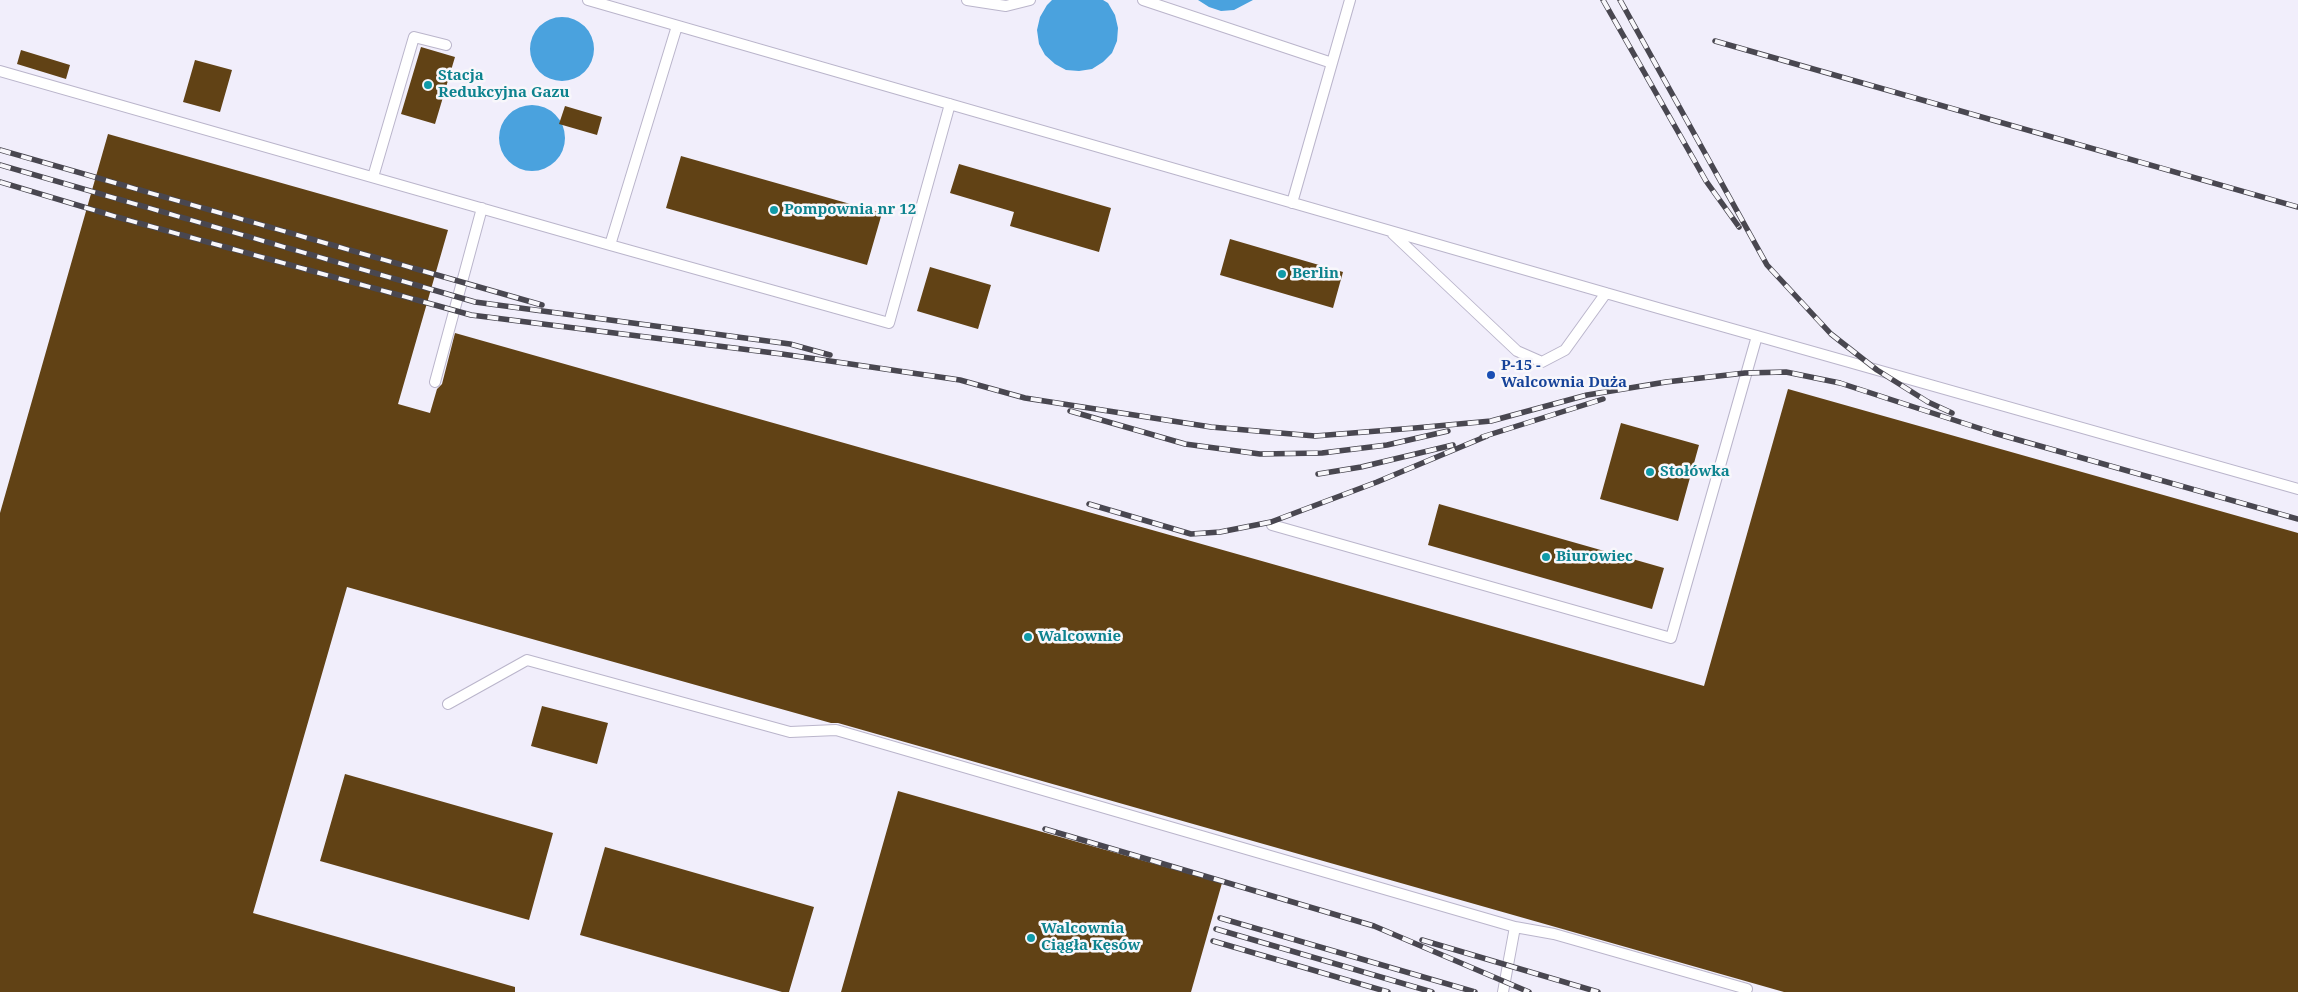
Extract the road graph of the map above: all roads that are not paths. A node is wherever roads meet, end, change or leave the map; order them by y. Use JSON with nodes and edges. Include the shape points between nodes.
{"nodes":[{"id":1,"x":588,"y":0,"type":"edge"},
{"id":2,"x":967,"y":0,"type":"edge"},
{"id":3,"x":1030,"y":0,"type":"edge"},
{"id":4,"x":1143,"y":0,"type":"edge"},
{"id":5,"x":1350,"y":0,"type":"edge"},
{"id":6,"x":677,"y":26,"type":"junction"},
{"id":7,"x":446,"y":45,"type":"dead end"},
{"id":8,"x":1332,"y":64,"type":"junction"},
{"id":9,"x":0,"y":71,"type":"edge"},
{"id":10,"x":950,"y":104,"type":"junction"},
{"id":11,"x":373,"y":176,"type":"junction"},
{"id":12,"x":1292,"y":203,"type":"junction"},
{"id":13,"x":482,"y":208,"type":"junction"},
{"id":14,"x":1390,"y":232,"type":"junction"},
{"id":15,"x":610,"y":245,"type":"junction"},
{"id":16,"x":1606,"y":293,"type":"junction"},
{"id":17,"x":1757,"y":336,"type":"junction"},
{"id":18,"x":435,"y":382,"type":"dead end"},
{"id":19,"x":2298,"y":489,"type":"edge"},
{"id":20,"x":1272,"y":525,"type":"dead end"},
{"id":21,"x":448,"y":704,"type":"dead end"},
{"id":22,"x":1515,"y":928,"type":"junction"},
{"id":23,"x":1747,"y":989,"type":"dead end"},
{"id":24,"x":1503,"y":992,"type":"edge"}],
"edges":[{"from":1,"to":6,"type":"lane"},
{"from":2,"to":3,"type":"lane","via":[[1006,6]]},
{"from":4,"to":8,"type":"lane"},
{"from":5,"to":8,"type":"lane"},
{"from":6,"to":10,"type":"lane"},
{"from":6,"to":15,"type":"lane"},
{"from":7,"to":11,"type":"lane","via":[[414,37]]},
{"from":8,"to":12,"type":"lane"},
{"from":9,"to":11,"type":"lane"},
{"from":10,"to":12,"type":"lane"},
{"from":10,"to":15,"type":"lane","via":[[889,323]]},
{"from":11,"to":13,"type":"lane"},
{"from":12,"to":14,"type":"lane"},
{"from":13,"to":15,"type":"lane"},
{"from":13,"to":18,"type":"lane"},
{"from":14,"to":16,"type":"lane"},
{"from":14,"to":16,"type":"lane","via":[[1517,351],[1542,362],[1564,350]]},
{"from":16,"to":17,"type":"lane"},
{"from":17,"to":19,"type":"lane"},
{"from":17,"to":20,"type":"lane","via":[[1671,638]]},
{"from":21,"to":22,"type":"lane","via":[[527,660],[790,732],[836,730]]},
{"from":22,"to":23,"type":"lane","via":[[1554,934]]},
{"from":22,"to":24,"type":"lane"}]}
